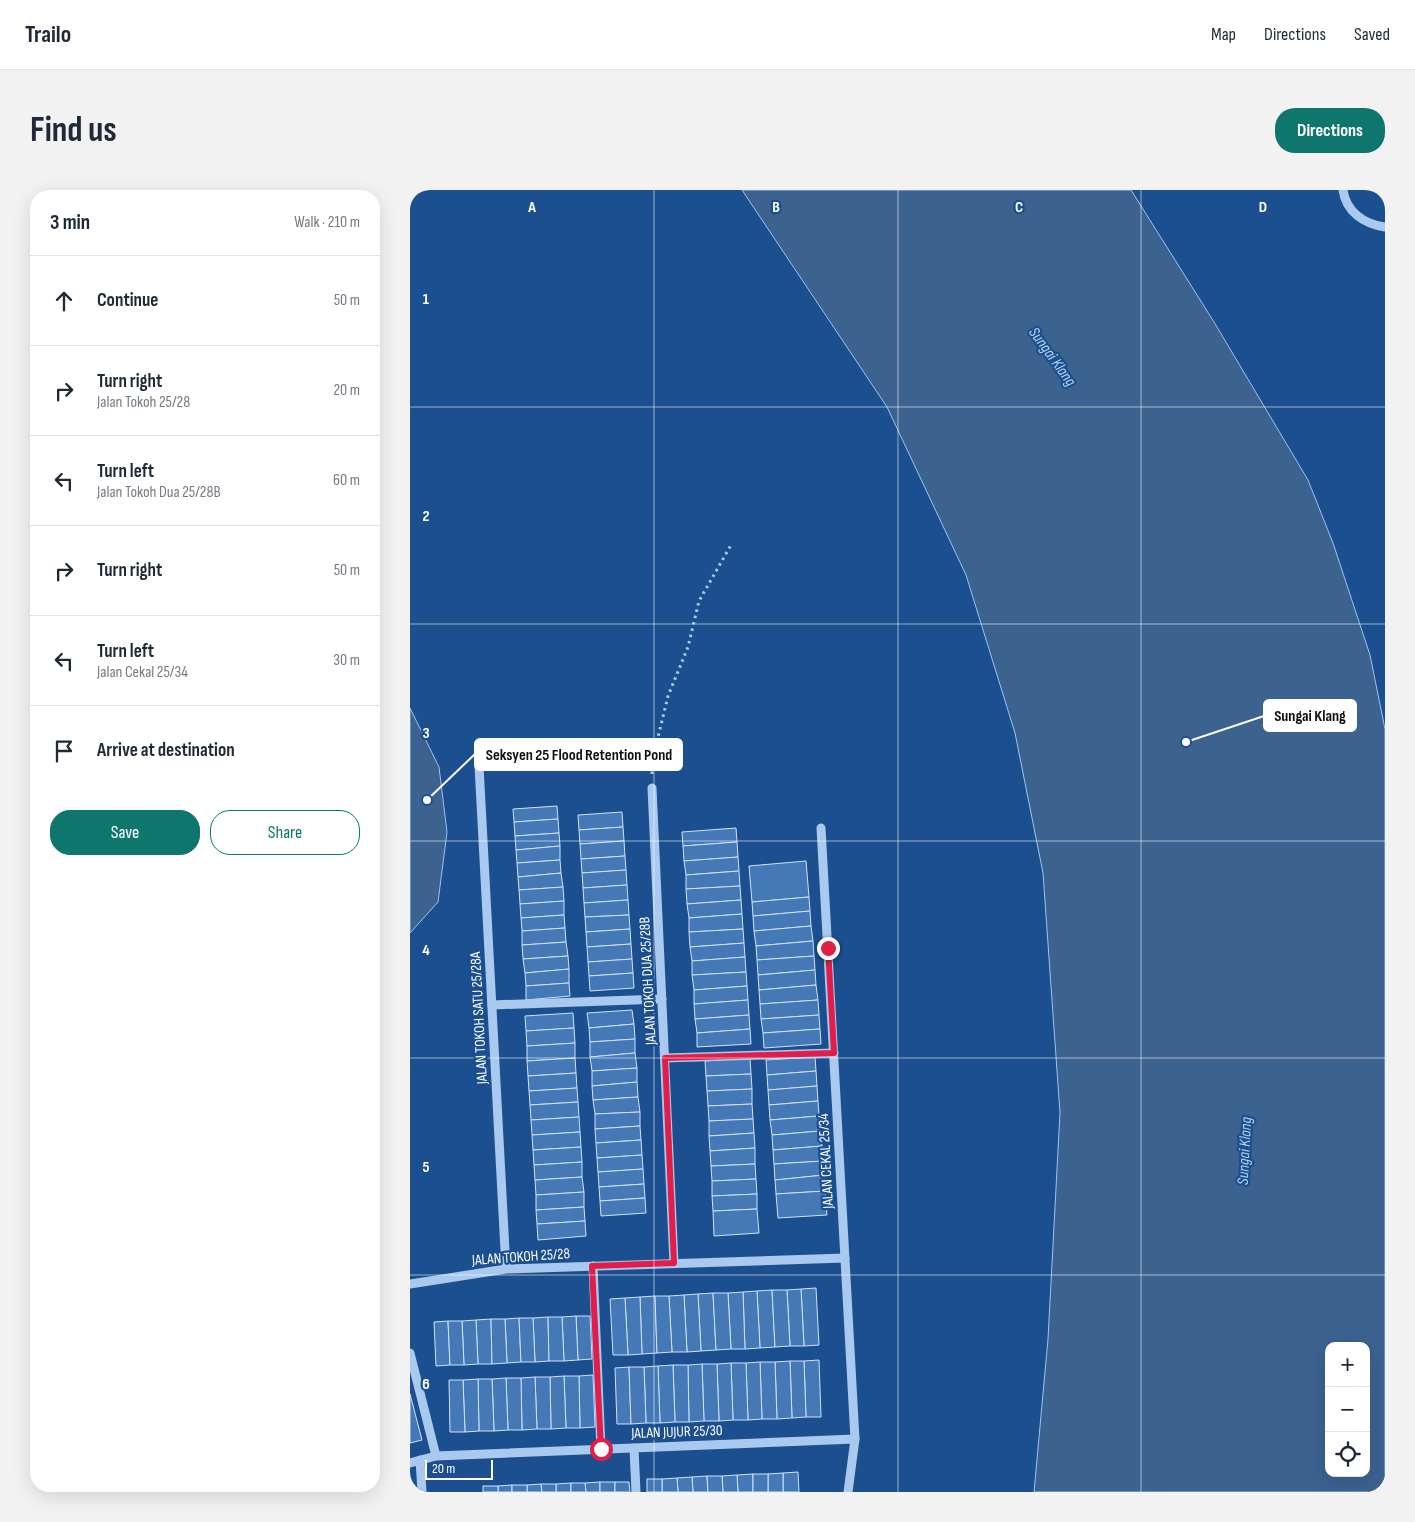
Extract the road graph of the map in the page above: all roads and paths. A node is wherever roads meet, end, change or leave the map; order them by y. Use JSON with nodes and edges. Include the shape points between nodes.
{"nodes":[{"id":1,"x":1343,"y":190,"type":"edge"},
{"id":2,"x":1385,"y":226,"type":"edge"},
{"id":3,"x":731,"y":545,"type":"dead end"},
{"id":4,"x":479,"y":766,"type":"dead end"},
{"id":5,"x":652,"y":788,"type":"joint"},
{"id":6,"x":821,"y":828,"type":"dead end"},
{"id":7,"x":662,"y":999,"type":"junction"},
{"id":8,"x":492,"y":1005,"type":"junction"},
{"id":9,"x":834,"y":1053,"type":"junction"},
{"id":10,"x":665,"y":1058,"type":"junction"},
{"id":11,"x":845,"y":1258,"type":"junction"},
{"id":12,"x":674,"y":1263,"type":"junction"},
{"id":13,"x":592,"y":1266,"type":"junction"},
{"id":14,"x":506,"y":1269,"type":"junction"},
{"id":15,"x":410,"y":1284,"type":"edge"},
{"id":16,"x":410,"y":1353,"type":"edge"},
{"id":17,"x":855,"y":1439,"type":"junction"},
{"id":18,"x":634,"y":1448,"type":"junction"},
{"id":19,"x":601,"y":1449,"type":"junction"},
{"id":20,"x":436,"y":1456,"type":"junction"},
{"id":21,"x":420,"y":1460,"type":"junction"},
{"id":22,"x":410,"y":1462,"type":"edge"},
{"id":23,"x":422,"y":1492,"type":"edge"},
{"id":24,"x":636,"y":1492,"type":"edge"},
{"id":25,"x":848,"y":1492,"type":"edge"}],
"edges":[{"from":1,"to":2,"type":"street","via":[[1348,207],[1357,216],[1374,225]]},
{"from":3,"to":5,"type":"path","via":[[699,601],[688,647],[668,696],[652,762]]},
{"from":4,"to":8,"type":"street","name":"JALAN TOKOH SATU 25/28A"},
{"from":5,"to":7,"type":"street","name":"JALAN TOKOH DUA 25/28B"},
{"from":6,"to":9,"type":"street","name":"JALAN CEKAL 25/34"},
{"from":7,"to":8,"type":"street"},
{"from":7,"to":10,"type":"street","name":"JALAN TOKOH DUA 25/28B"},
{"from":8,"to":14,"type":"street","name":"JALAN TOKOH SATU 25/28A"},
{"from":9,"to":10,"type":"street"},
{"from":9,"to":11,"type":"street","name":"JALAN CEKAL 25/34"},
{"from":10,"to":12,"type":"street","name":"JALAN TOKOH DUA 25/28B"},
{"from":11,"to":12,"type":"street","name":"JALAN TOKOH 25/28"},
{"from":11,"to":17,"type":"street","name":"JALAN CEKAL 25/34"},
{"from":12,"to":13,"type":"street","name":"JALAN TOKOH 25/28"},
{"from":13,"to":14,"type":"street","name":"JALAN TOKOH 25/28"},
{"from":13,"to":19,"type":"street"},
{"from":14,"to":15,"type":"street","name":"JALAN TOKOH 25/28"},
{"from":16,"to":20,"type":"street"},
{"from":17,"to":18,"type":"street","name":"JALAN JUJUR 25/30"},
{"from":17,"to":25,"type":"street","name":"JALAN CEKAL 25/34"},
{"from":18,"to":19,"type":"street","name":"JALAN JUJUR 25/30"},
{"from":18,"to":24,"type":"street"},
{"from":19,"to":20,"type":"street","name":"JALAN JUJUR 25/30"},
{"from":20,"to":21,"type":"street","name":"JALAN JUJUR 25/30"},
{"from":21,"to":22,"type":"street","name":"JALAN JUJUR 25/30"},
{"from":21,"to":23,"type":"street"}]}
